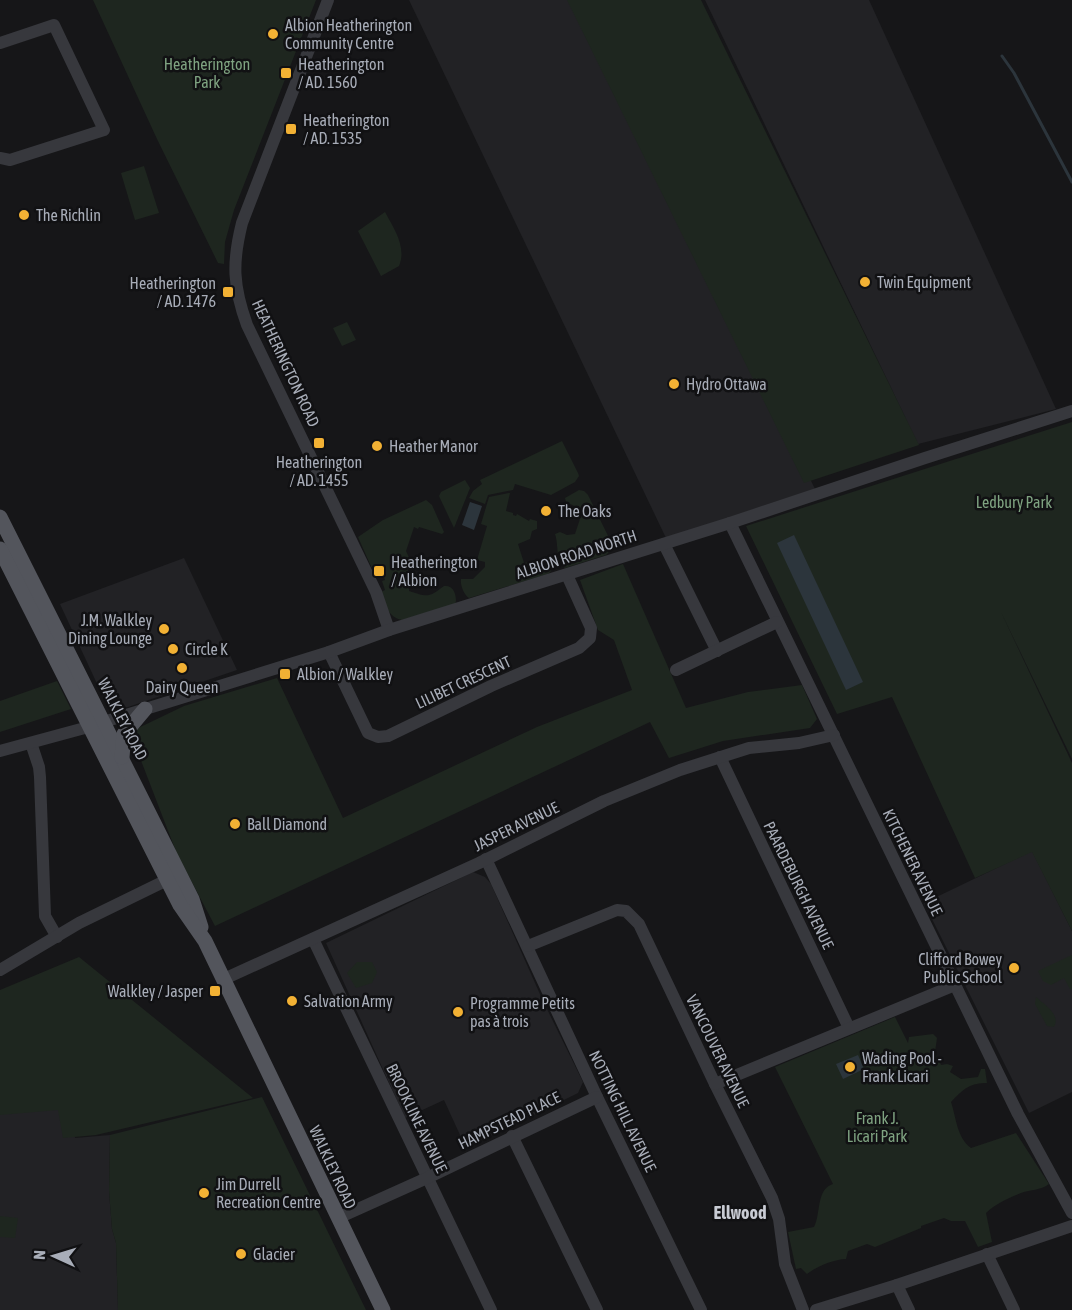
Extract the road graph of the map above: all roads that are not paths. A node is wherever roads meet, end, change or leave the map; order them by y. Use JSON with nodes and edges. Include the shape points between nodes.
{"nodes":[{"id":1,"x":328,"y":0,"type":"edge"},
{"id":2,"x":0,"y":43,"type":"edge"},
{"id":3,"x":0,"y":158,"type":"edge"},
{"id":4,"x":1072,"y":411,"type":"edge"},
{"id":5,"x":0,"y":517,"type":"edge"},
{"id":6,"x":730,"y":523,"type":"junction"},
{"id":7,"x":664,"y":544,"type":"junction"},
{"id":8,"x":0,"y":549,"type":"edge"},
{"id":9,"x":567,"y":575,"type":"junction"},
{"id":10,"x":777,"y":622,"type":"junction"},
{"id":11,"x":389,"y":630,"type":"junction"},
{"id":12,"x":717,"y":651,"type":"junction"},
{"id":13,"x":328,"y":652,"type":"junction"},
{"id":14,"x":676,"y":670,"type":"dead end"},
{"id":15,"x":145,"y":709,"type":"junction"},
{"id":16,"x":97,"y":724,"type":"junction"},
{"id":17,"x":834,"y":735,"type":"junction"},
{"id":18,"x":31,"y":743,"type":"junction"},
{"id":19,"x":0,"y":751,"type":"edge"},
{"id":20,"x":122,"y":757,"type":"junction"},
{"id":21,"x":720,"y":757,"type":"junction"},
{"id":22,"x":486,"y":860,"type":"junction"},
{"id":23,"x":167,"y":880,"type":"junction"},
{"id":24,"x":57,"y":937,"type":"junction"},
{"id":25,"x":313,"y":939,"type":"junction"},
{"id":26,"x":205,"y":941,"type":"junction"},
{"id":27,"x":528,"y":946,"type":"junction"},
{"id":28,"x":0,"y":970,"type":"edge"},
{"id":29,"x":224,"y":979,"type":"junction"},
{"id":30,"x":955,"y":985,"type":"junction"},
{"id":31,"x":849,"y":1028,"type":"junction"},
{"id":32,"x":715,"y":1084,"type":"junction"},
{"id":33,"x":597,"y":1096,"type":"junction"},
{"id":34,"x":512,"y":1136,"type":"junction"},
{"id":35,"x":427,"y":1178,"type":"junction"},
{"id":36,"x":1072,"y":1213,"type":"edge"},
{"id":37,"x":338,"y":1218,"type":"junction"},
{"id":38,"x":1072,"y":1226,"type":"edge"},
{"id":39,"x":987,"y":1254,"type":"junction"},
{"id":40,"x":897,"y":1285,"type":"junction"},
{"id":41,"x":383,"y":1310,"type":"edge"},
{"id":42,"x":491,"y":1310,"type":"edge"},
{"id":43,"x":597,"y":1310,"type":"edge"},
{"id":44,"x":700,"y":1310,"type":"edge"},
{"id":45,"x":803,"y":1310,"type":"edge"},
{"id":46,"x":816,"y":1310,"type":"edge"},
{"id":47,"x":909,"y":1310,"type":"edge"},
{"id":48,"x":1014,"y":1310,"type":"edge"}],
"edges":[{"from":1,"to":11,"type":"street","name":"HEATHERINGTON ROAD","via":[[242,223],[234,272],[248,325],[376,592]]},
{"from":2,"to":3,"type":"street","via":[[54,25],[104,130],[10,160]]},
{"from":4,"to":6,"type":"street","name":"ALBION ROAD NORTH"},
{"from":5,"to":16,"type":"main road","name":"WALKLEY ROAD"},
{"from":6,"to":7,"type":"street","name":"ALBION ROAD NORTH"},
{"from":6,"to":10,"type":"street","name":"KITCHENER AVENUE"},
{"from":7,"to":9,"type":"street","name":"ALBION ROAD NORTH"},
{"from":7,"to":12,"type":"street"},
{"from":8,"to":16,"type":"main road","name":"WALKLEY ROAD"},
{"from":9,"to":11,"type":"street","name":"ALBION ROAD NORTH"},
{"from":9,"to":13,"type":"street","name":"LILIBET CRESCENT","via":[[591,628],[590,638],[579,648],[387,736],[368,733]]},
{"from":10,"to":12,"type":"street"},
{"from":10,"to":17,"type":"street","name":"KITCHENER AVENUE"},
{"from":11,"to":13,"type":"street","name":"ALBION ROAD NORTH"},
{"from":12,"to":14,"type":"street"},
{"from":13,"to":15,"type":"street","name":"ALBION ROAD NORTH"},
{"from":15,"to":16,"type":"street","name":"ALBION ROAD NORTH"},
{"from":15,"to":20,"type":"main road","via":[[124,734]]},
{"from":16,"to":18,"type":"street","name":"ALBION ROAD NORTH"},
{"from":16,"to":20,"type":"main road","name":"WALKLEY ROAD"},
{"from":16,"to":23,"type":"main road","name":"WALKLEY ROAD"},
{"from":17,"to":21,"type":"street","name":"JASPER AVENUE","via":[[748,748]]},
{"from":17,"to":30,"type":"street","name":"KITCHENER AVENUE"},
{"from":18,"to":19,"type":"street","name":"ALBION ROAD NORTH"},
{"from":18,"to":24,"type":"street","via":[[40,777],[45,916]]},
{"from":20,"to":26,"type":"main road","name":"WALKLEY ROAD","via":[[192,898]]},
{"from":21,"to":22,"type":"street","name":"JASPER AVENUE","via":[[604,801]]},
{"from":21,"to":31,"type":"street","name":"PAARDEBURGH AVENUE"},
{"from":22,"to":25,"type":"street","name":"JASPER AVENUE"},
{"from":22,"to":27,"type":"street","name":"NOTTING HILL AVENUE"},
{"from":23,"to":24,"type":"street"},
{"from":23,"to":26,"type":"main road","name":"WALKLEY ROAD"},
{"from":24,"to":28,"type":"street"},
{"from":25,"to":29,"type":"street","name":"JASPER AVENUE"},
{"from":25,"to":35,"type":"street","name":"BROOKLINE AVENUE"},
{"from":26,"to":29,"type":"main road","name":"WALKLEY ROAD"},
{"from":27,"to":32,"type":"street","name":"VANCOUVER AVENUE","via":[[605,913],[617,910],[633,916]]},
{"from":27,"to":33,"type":"street","name":"NOTTING HILL AVENUE"},
{"from":29,"to":37,"type":"main road","name":"WALKLEY ROAD"},
{"from":30,"to":31,"type":"street"},
{"from":30,"to":36,"type":"street","name":"KITCHENER AVENUE"},
{"from":31,"to":32,"type":"street"},
{"from":32,"to":45,"type":"street","name":"VANCOUVER AVENUE","via":[[772,1198],[779,1218],[784,1264]]},
{"from":33,"to":34,"type":"street","name":"HAMPSTEAD PLACE"},
{"from":33,"to":44,"type":"street","name":"NOTTING HILL AVENUE"},
{"from":34,"to":35,"type":"street","name":"HAMPSTEAD PLACE"},
{"from":34,"to":43,"type":"street"},
{"from":35,"to":37,"type":"street","name":"HAMPSTEAD PLACE"},
{"from":35,"to":42,"type":"street","name":"BROOKLINE AVENUE"},
{"from":37,"to":41,"type":"main road","name":"WALKLEY ROAD"},
{"from":38,"to":39,"type":"street"},
{"from":39,"to":40,"type":"street"},
{"from":39,"to":48,"type":"street"},
{"from":40,"to":46,"type":"street"},
{"from":40,"to":47,"type":"street"}]}
